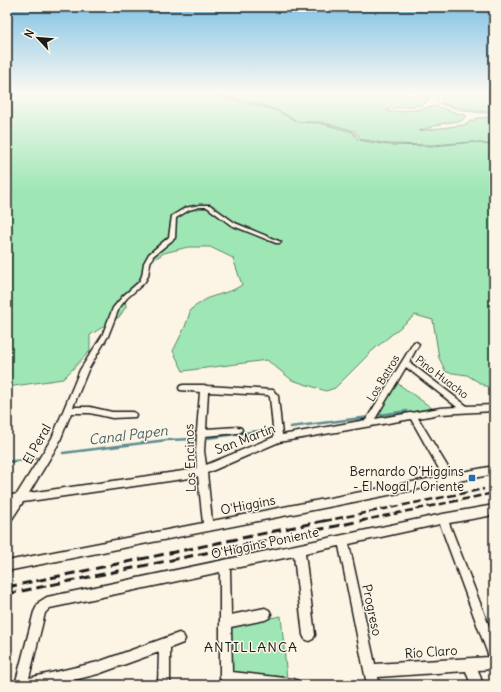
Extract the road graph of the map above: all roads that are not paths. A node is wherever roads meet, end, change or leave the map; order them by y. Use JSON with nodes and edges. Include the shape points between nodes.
{"nodes":[{"id":1,"x":278,"y":242,"type":"dead end"},
{"id":2,"x":416,"y":344,"type":"dead end"},
{"id":3,"x":405,"y":363,"type":"junction"},
{"id":4,"x":183,"y":388,"type":"dead end"},
{"id":5,"x":204,"y":388,"type":"junction"},
{"id":6,"x":494,"y":408,"type":"edge"},
{"id":7,"x":465,"y":409,"type":"junction"},
{"id":8,"x":68,"y":410,"type":"junction"},
{"id":9,"x":132,"y":415,"type":"dead end"},
{"id":10,"x":413,"y":416,"type":"junction"},
{"id":11,"x":368,"y":424,"type":"junction"},
{"id":12,"x":238,"y":430,"type":"dead end"},
{"id":13,"x":200,"y":433,"type":"junction"},
{"id":14,"x":278,"y":439,"type":"junction"},
{"id":15,"x":494,"y":470,"type":"edge"},
{"id":16,"x":201,"y":471,"type":"junction"},
{"id":17,"x":450,"y":479,"type":"junction"},
{"id":18,"x":20,"y":499,"type":"junction"},
{"id":19,"x":7,"y":500,"type":"edge"},
{"id":20,"x":494,"y":510,"type":"edge"},
{"id":21,"x":7,"y":519,"type":"edge"},
{"id":22,"x":443,"y":519,"type":"junction"},
{"id":23,"x":208,"y":527,"type":"junction"},
{"id":24,"x":343,"y":541,"type":"junction"},
{"id":25,"x":298,"y":550,"type":"junction"},
{"id":26,"x":7,"y":566,"type":"edge"},
{"id":27,"x":225,"y":566,"type":"junction"},
{"id":28,"x":265,"y":614,"type":"dead end"},
{"id":29,"x":226,"y":622,"type":"junction"},
{"id":30,"x":309,"y":635,"type":"dead end"},
{"id":31,"x":179,"y":639,"type":"dead end"},
{"id":32,"x":164,"y":644,"type":"junction"},
{"id":33,"x":494,"y":655,"type":"edge"},
{"id":34,"x":494,"y":663,"type":"edge"},
{"id":35,"x":470,"y":664,"type":"junction"},
{"id":36,"x":370,"y":671,"type":"junction"},
{"id":37,"x":21,"y":685,"type":"edge"},
{"id":38,"x":28,"y":685,"type":"edge"},
{"id":39,"x":164,"y":685,"type":"edge"},
{"id":40,"x":294,"y":685,"type":"edge"},
{"id":41,"x":373,"y":685,"type":"edge"},
{"id":42,"x":477,"y":685,"type":"edge"}],
"edges":[{"from":1,"to":8,"type":"street","name":"El Peral","via":[[233,224],[208,206],[198,206],[178,214],[173,221],[172,238],[151,255],[145,276],[118,305],[105,336],[80,378]]},
{"from":2,"to":3,"type":"street","name":"Los Batros"},
{"from":3,"to":7,"type":"street","name":"Pino Huacho"},
{"from":3,"to":11,"type":"street","name":"Los Batros"},
{"from":4,"to":5,"type":"street"},
{"from":5,"to":13,"type":"street","name":"Los Encinos"},
{"from":5,"to":14,"type":"street","via":[[272,393]]},
{"from":6,"to":7,"type":"street","name":"San Martín"},
{"from":7,"to":10,"type":"street","name":"San Martín"},
{"from":8,"to":9,"type":"street"},
{"from":8,"to":18,"type":"street","name":"El Peral","via":[[54,445]]},
{"from":10,"to":11,"type":"street","name":"San Martín"},
{"from":10,"to":17,"type":"street"},
{"from":11,"to":14,"type":"street","name":"San Martín"},
{"from":12,"to":13,"type":"street","name":"San Martín"},
{"from":13,"to":16,"type":"street","name":"Los Encinos"},
{"from":14,"to":16,"type":"street","name":"San Martín"},
{"from":15,"to":17,"type":"street","name":"O'Higgins"},
{"from":16,"to":18,"type":"street","name":"San Martín"},
{"from":16,"to":23,"type":"street","name":"Los Encinos"},
{"from":17,"to":23,"type":"street","name":"O'Higgins"},
{"from":18,"to":19,"type":"street","name":"San Martín"},
{"from":18,"to":21,"type":"street","name":"El Peral"},
{"from":20,"to":22,"type":"street","name":"O'Higgins Poniente"},
{"from":22,"to":24,"type":"street","name":"O'Higgins Poniente"},
{"from":22,"to":33,"type":"street"},
{"from":23,"to":26,"type":"street","name":"O'Higgins"},
{"from":24,"to":25,"type":"street","name":"O'Higgins Poniente"},
{"from":24,"to":36,"type":"street","name":"Progreso"},
{"from":25,"to":27,"type":"street","name":"O'Higgins Poniente"},
{"from":25,"to":30,"type":"street"},
{"from":27,"to":29,"type":"street"},
{"from":27,"to":37,"type":"street","name":"O'Higgins Poniente","via":[[47,603],[40,612]]},
{"from":28,"to":29,"type":"street"},
{"from":29,"to":40,"type":"street","via":[[226,678]]},
{"from":31,"to":32,"type":"street"},
{"from":32,"to":38,"type":"street","via":[[98,668]]},
{"from":32,"to":39,"type":"street"},
{"from":34,"to":35,"type":"street","name":"Río Claro"},
{"from":35,"to":36,"type":"street","name":"Río Claro"},
{"from":35,"to":42,"type":"street"},
{"from":36,"to":41,"type":"street","name":"Progreso"}]}
